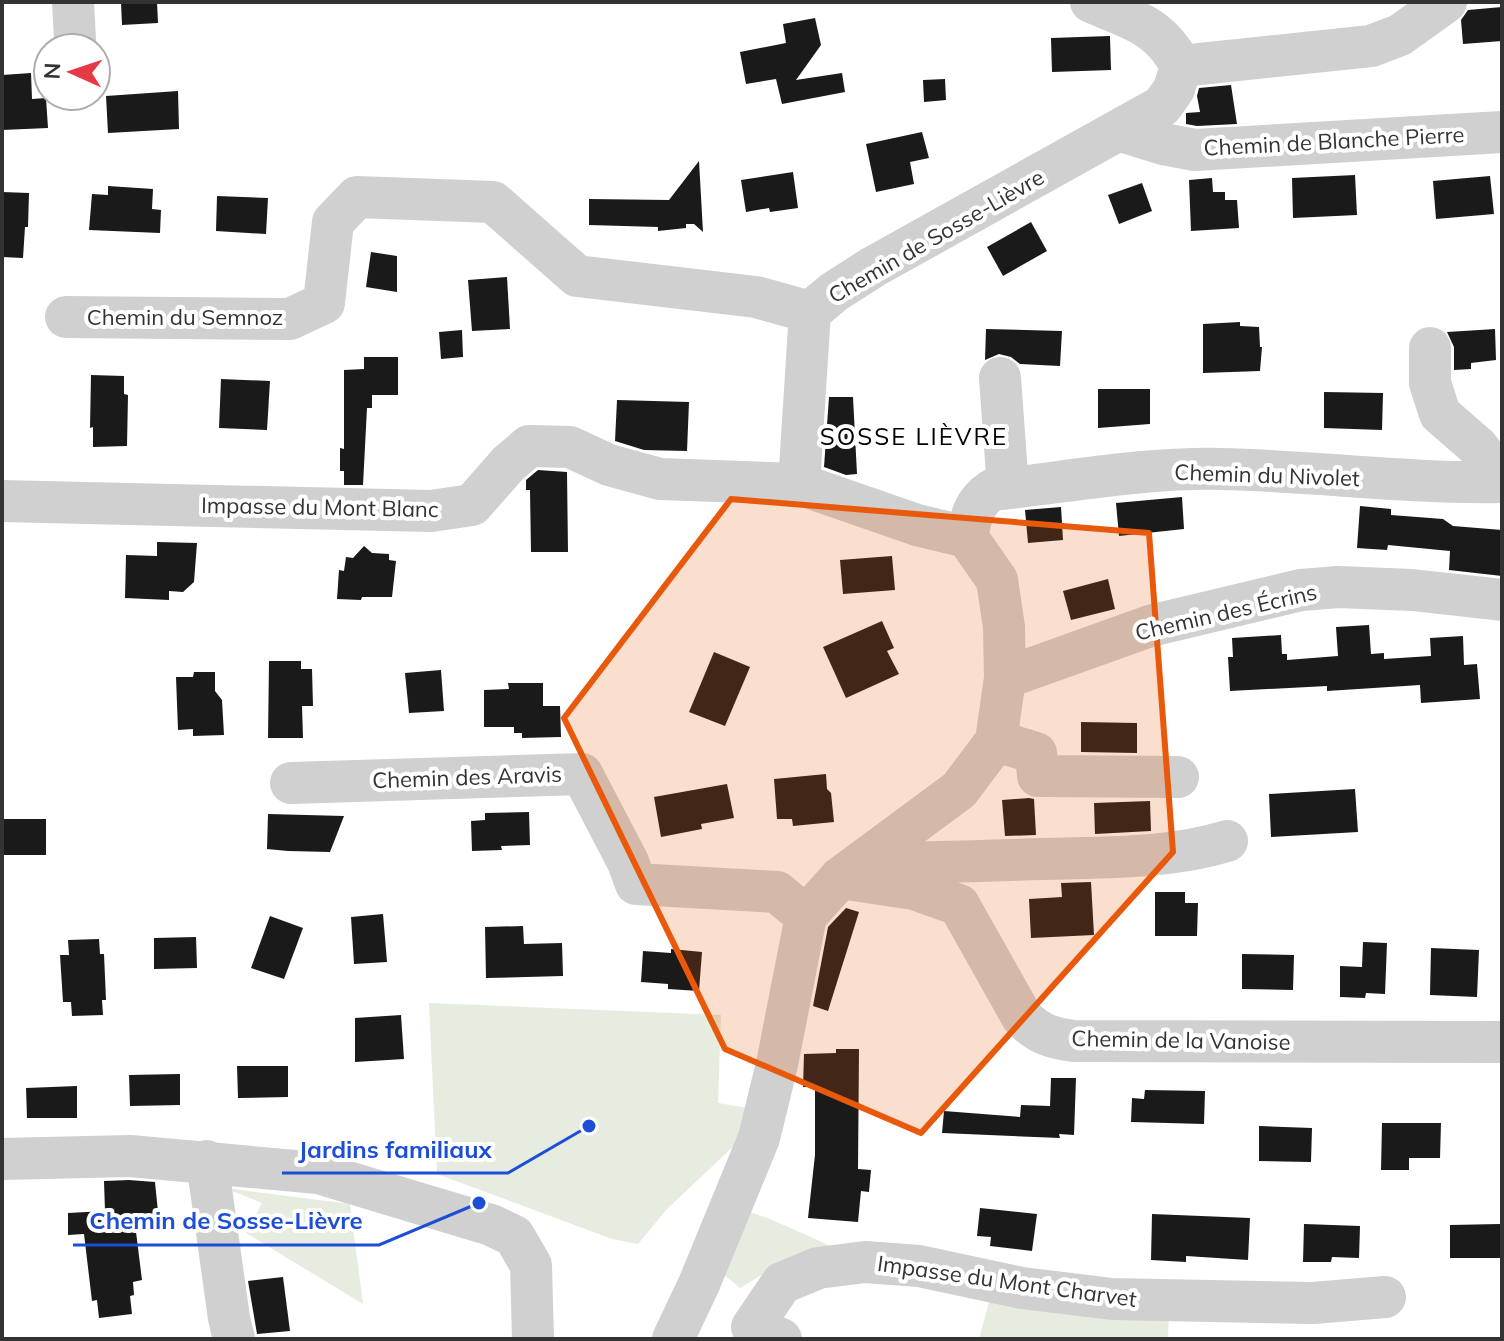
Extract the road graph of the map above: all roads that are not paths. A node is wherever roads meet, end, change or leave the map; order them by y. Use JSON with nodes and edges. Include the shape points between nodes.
{"nodes":[{"id":1,"x":1091,"y":2,"type":"edge"},
{"id":2,"x":1446,"y":2,"type":"edge"},
{"id":3,"x":1181,"y":66,"type":"junction"},
{"id":4,"x":1121,"y":131,"type":"junction"},
{"id":5,"x":1502,"y":132,"type":"edge"},
{"id":6,"x":810,"y":312,"type":"junction"},
{"id":7,"x":66,"y":317,"type":"dead end"},
{"id":8,"x":1430,"y":348,"type":"dead end"},
{"id":9,"x":1000,"y":378,"type":"dead end"},
{"id":10,"x":1498,"y":482,"type":"edge"},
{"id":11,"x":799,"y":484,"type":"junction"},
{"id":12,"x":1008,"y":488,"type":"junction"},
{"id":13,"x":2,"y":501,"type":"edge"},
{"id":14,"x":967,"y":537,"type":"junction"},
{"id":15,"x":1502,"y":600,"type":"edge"},
{"id":16,"x":1005,"y":678,"type":"junction"},
{"id":17,"x":996,"y":741,"type":"junction"},
{"id":18,"x":1178,"y":777,"type":"dead end"},
{"id":19,"x":291,"y":783,"type":"dead end"},
{"id":20,"x":1227,"y":841,"type":"dead end"},
{"id":21,"x":851,"y":870,"type":"junction"},
{"id":22,"x":806,"y":916,"type":"junction"},
{"id":23,"x":1502,"y":1042,"type":"edge"},
{"id":24,"x":2,"y":1159,"type":"edge"},
{"id":25,"x":207,"y":1161,"type":"junction"},
{"id":26,"x":1385,"y":1297,"type":"dead end"},
{"id":27,"x":766,"y":1333,"type":"edge"},
{"id":28,"x":234,"y":1339,"type":"edge"},
{"id":29,"x":533,"y":1339,"type":"edge"},
{"id":30,"x":673,"y":1339,"type":"edge"}],
"edges":[{"from":1,"to":3,"type":"street","via":[[1149,26],[1171,46]]},
{"from":2,"to":3,"type":"street","via":[[1400,35],[1371,46]]},
{"from":3,"to":4,"type":"street","name":"Chemin de Sosse-Lièvre","via":[[1162,106]]},
{"from":4,"to":5,"type":"street","name":"Chemin de Blanche Pierre","via":[[1195,150]]},
{"from":4,"to":6,"type":"street","name":"Chemin de Sosse-Lièvre","via":[[873,267]]},
{"from":6,"to":7,"type":"street","name":"Chemin du Semnoz","via":[[756,297],[577,276],[493,202],[357,197],[333,222],[324,303],[290,319]]},
{"from":6,"to":11,"type":"street","name":"Chemin de Sosse-Lièvre"},
{"from":8,"to":10,"type":"street","via":[[1430,383],[1440,414],[1478,447]]},
{"from":9,"to":12,"type":"street"},
{"from":10,"to":12,"type":"street","name":"Chemin du Nivolet","via":[[1179,469]]},
{"from":11,"to":13,"type":"street","name":"Impasse du Mont Blanc","via":[[660,479],[570,447],[529,446],[472,505],[431,511]]},
{"from":11,"to":14,"type":"street"},
{"from":12,"to":14,"type":"street","name":"Chemin du Nivolet","via":[[979,499]]},
{"from":14,"to":16,"type":"street","via":[[997,580]]},
{"from":15,"to":16,"type":"street","name":"Chemin des Écrins","via":[[1412,590],[1301,590],[1150,626]]},
{"from":16,"to":17,"type":"street"},
{"from":17,"to":18,"type":"street","via":[[1036,753],[1038,776]]},
{"from":17,"to":21,"type":"street","via":[[959,790]]},
{"from":19,"to":22,"type":"street","name":"Chemin des Aravis","via":[[582,774],[636,884],[777,892]]},
{"from":20,"to":21,"type":"street","via":[[1142,856]]},
{"from":21,"to":22,"type":"street"},
{"from":21,"to":23,"type":"street","name":"Chemin de la Vanoise","via":[[959,905],[1022,1017],[1035,1031],[1052,1038]]},
{"from":22,"to":30,"type":"street","via":[[759,1138]]},
{"from":24,"to":25,"type":"street","via":[[130,1156]]},
{"from":25,"to":28,"type":"street"},
{"from":25,"to":29,"type":"street","via":[[318,1173],[514,1236],[531,1265]]},
{"from":26,"to":27,"type":"street","name":"Impasse du Mont Charvet","via":[[1313,1303],[1112,1299],[1022,1288],[919,1266],[865,1262],[818,1268],[782,1283]]}]}
